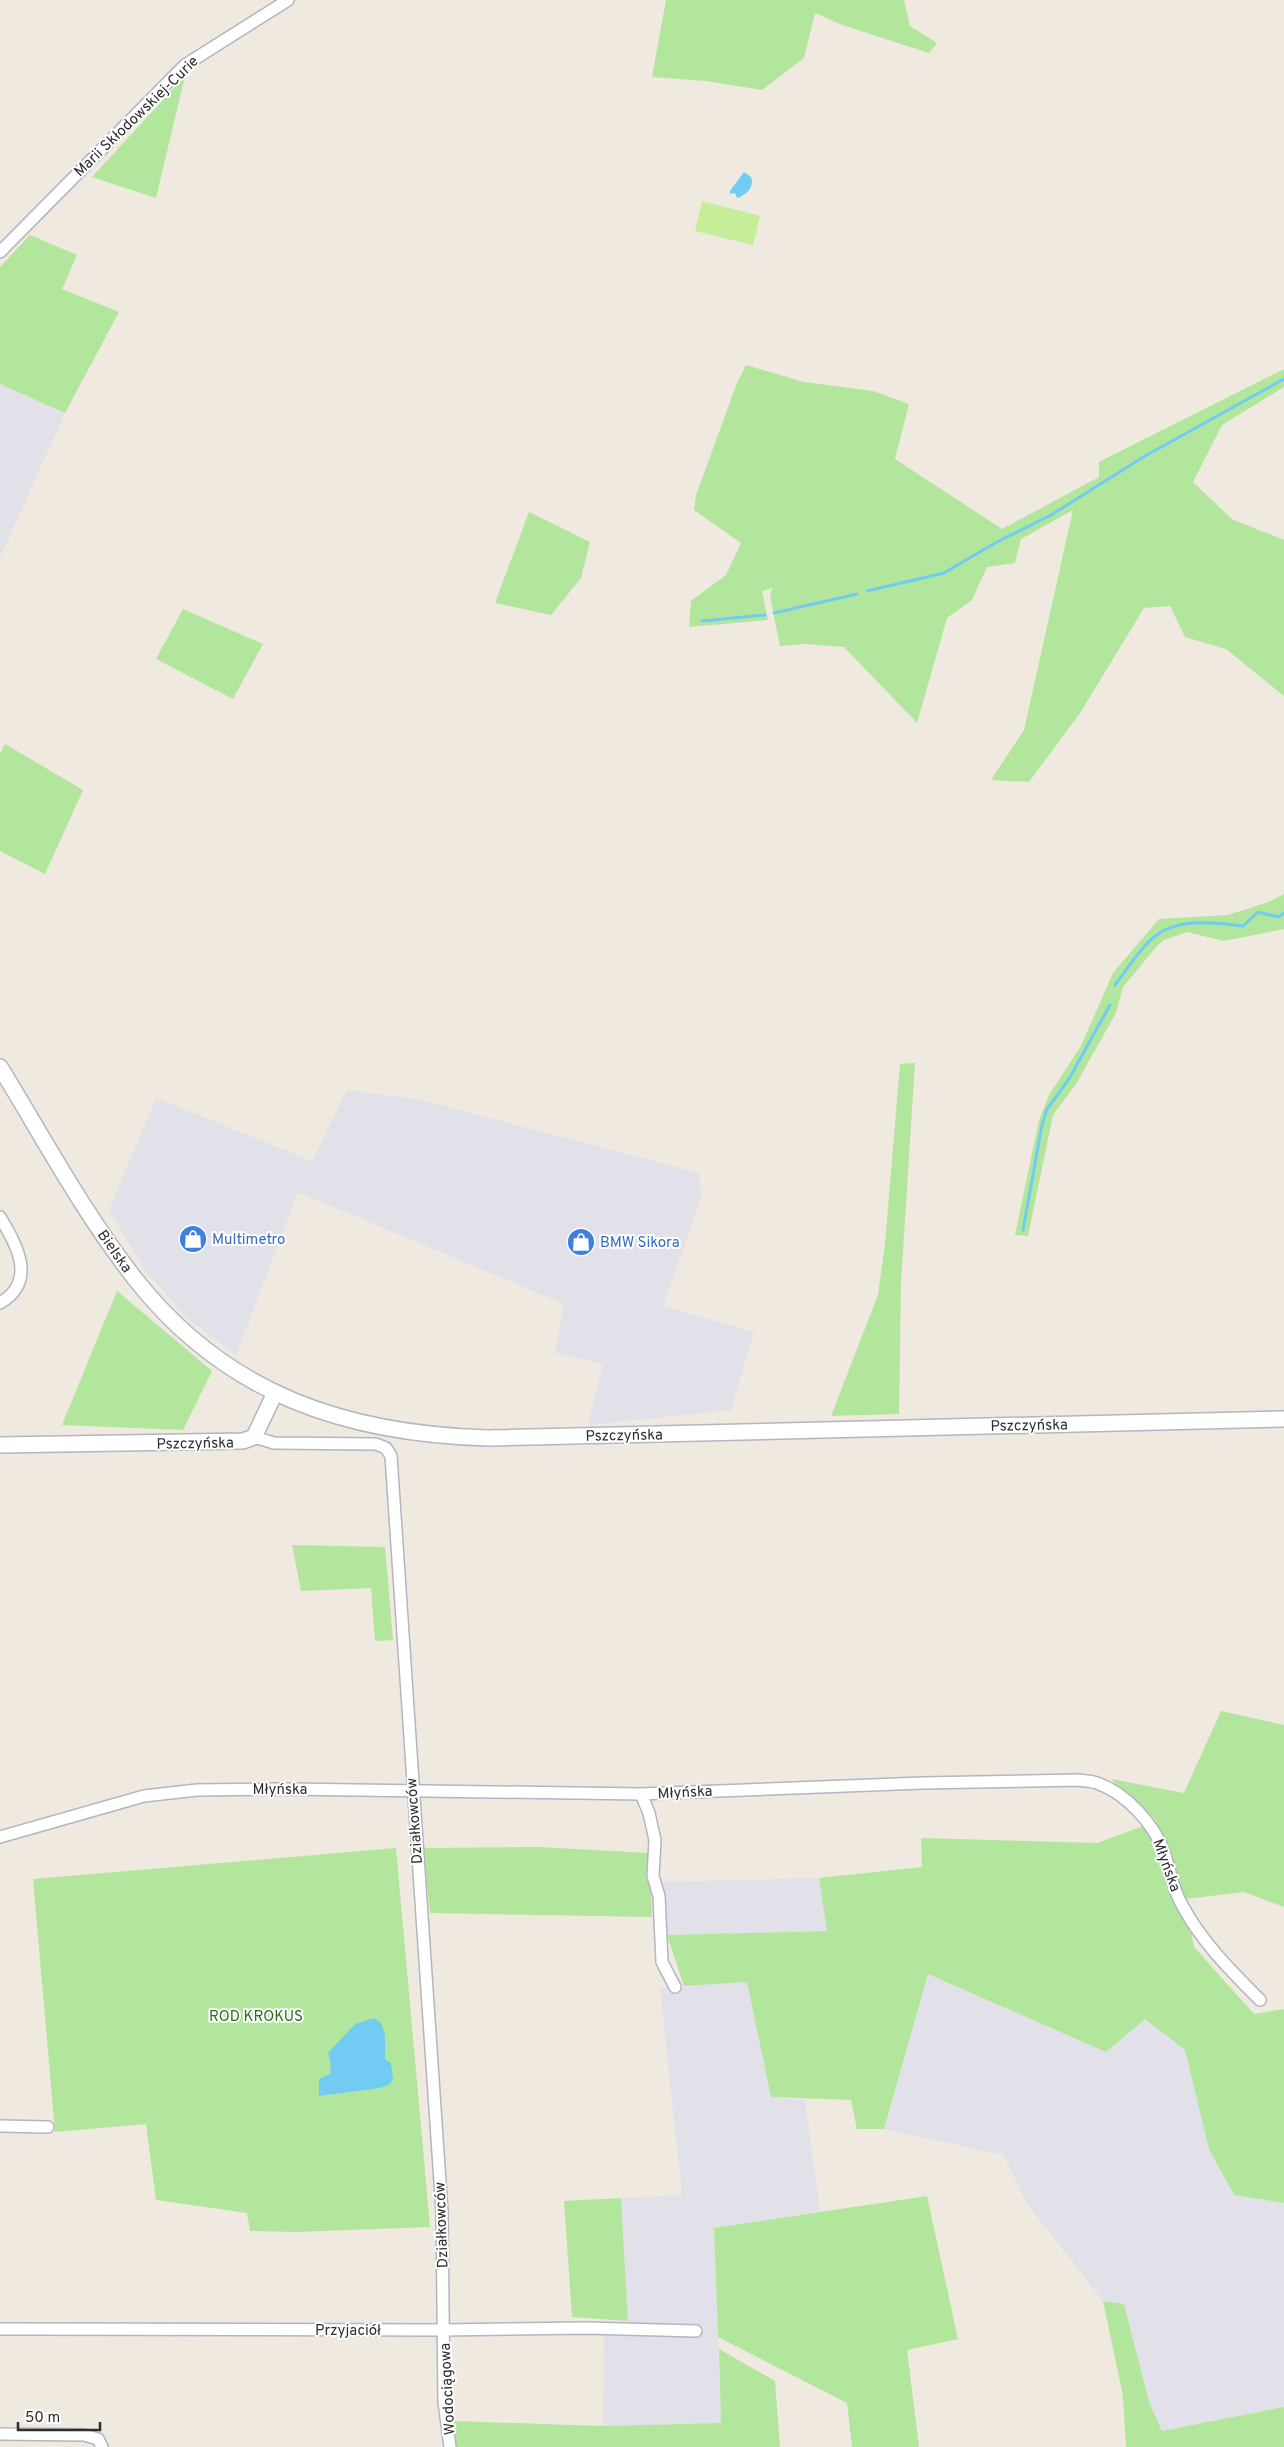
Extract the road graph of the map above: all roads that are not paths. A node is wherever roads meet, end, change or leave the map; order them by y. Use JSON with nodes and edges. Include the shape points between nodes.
{"nodes":[{"id":1,"x":288,"y":0,"type":"edge"},
{"id":2,"x":0,"y":252,"type":"edge"},
{"id":3,"x":0,"y":1067,"type":"edge"},
{"id":4,"x":0,"y":1217,"type":"edge"},
{"id":5,"x":0,"y":1303,"type":"edge"},
{"id":6,"x":275,"y":1393,"type":"junction"},
{"id":7,"x":1284,"y":1420,"type":"edge"},
{"id":8,"x":254,"y":1437,"type":"junction"},
{"id":9,"x":0,"y":1445,"type":"edge"},
{"id":10,"x":412,"y":1791,"type":"junction"},
{"id":11,"x":641,"y":1794,"type":"junction"},
{"id":12,"x":0,"y":1837,"type":"edge"},
{"id":13,"x":675,"y":1987,"type":"dead end"},
{"id":14,"x":1260,"y":2000,"type":"dead end"},
{"id":15,"x":0,"y":2126,"type":"edge"},
{"id":16,"x":48,"y":2127,"type":"dead end"},
{"id":17,"x":0,"y":2329,"type":"edge"},
{"id":18,"x":444,"y":2330,"type":"junction"},
{"id":19,"x":696,"y":2332,"type":"dead end"},
{"id":20,"x":0,"y":2434,"type":"edge"},
{"id":21,"x":102,"y":2447,"type":"edge"},
{"id":22,"x":450,"y":2447,"type":"edge"}],
"edges":[{"from":1,"to":2,"type":"street","name":"Marii Skłodowskiej-Curie","via":[[185,65]]},
{"from":3,"to":6,"type":"main road","name":"Bielska","via":[[78,1195],[136,1280],[169,1318],[195,1340],[240,1373]]},
{"from":4,"to":5,"type":"street","via":[[17,1246],[21,1261],[14,1289]]},
{"from":6,"to":7,"type":"main road","name":"Pszczyńska","via":[[326,1414],[378,1428],[488,1438]]},
{"from":6,"to":8,"type":"main road","name":"Pszczyńska"},
{"from":8,"to":9,"type":"main road","name":"Pszczyńska","via":[[236,1442]]},
{"from":8,"to":10,"type":"street","name":"Działkowców","via":[[274,1443],[376,1444],[389,1452]]},
{"from":10,"to":11,"type":"street","name":"Młyńska"},
{"from":10,"to":12,"type":"street","name":"Młyńska","via":[[197,1790],[144,1796]]},
{"from":10,"to":18,"type":"street","name":"Działkowców","via":[[442,2212]]},
{"from":11,"to":13,"type":"street","via":[[655,1840],[653,1876],[659,1896],[662,1962]]},
{"from":11,"to":14,"type":"street","name":"Młyńska","via":[[922,1783],[1078,1780],[1097,1783],[1115,1792],[1150,1825],[1164,1852],[1181,1903],[1194,1924],[1214,1952]]},
{"from":15,"to":16,"type":"street"},
{"from":17,"to":18,"type":"street","name":"Przyjaciół"},
{"from":18,"to":19,"type":"street","name":"Przyjaciół","via":[[587,2328]]},
{"from":18,"to":22,"type":"street","name":"Wodociągowa","via":[[444,2402]]},
{"from":20,"to":21,"type":"street","via":[[84,2435],[98,2439]]}]}
